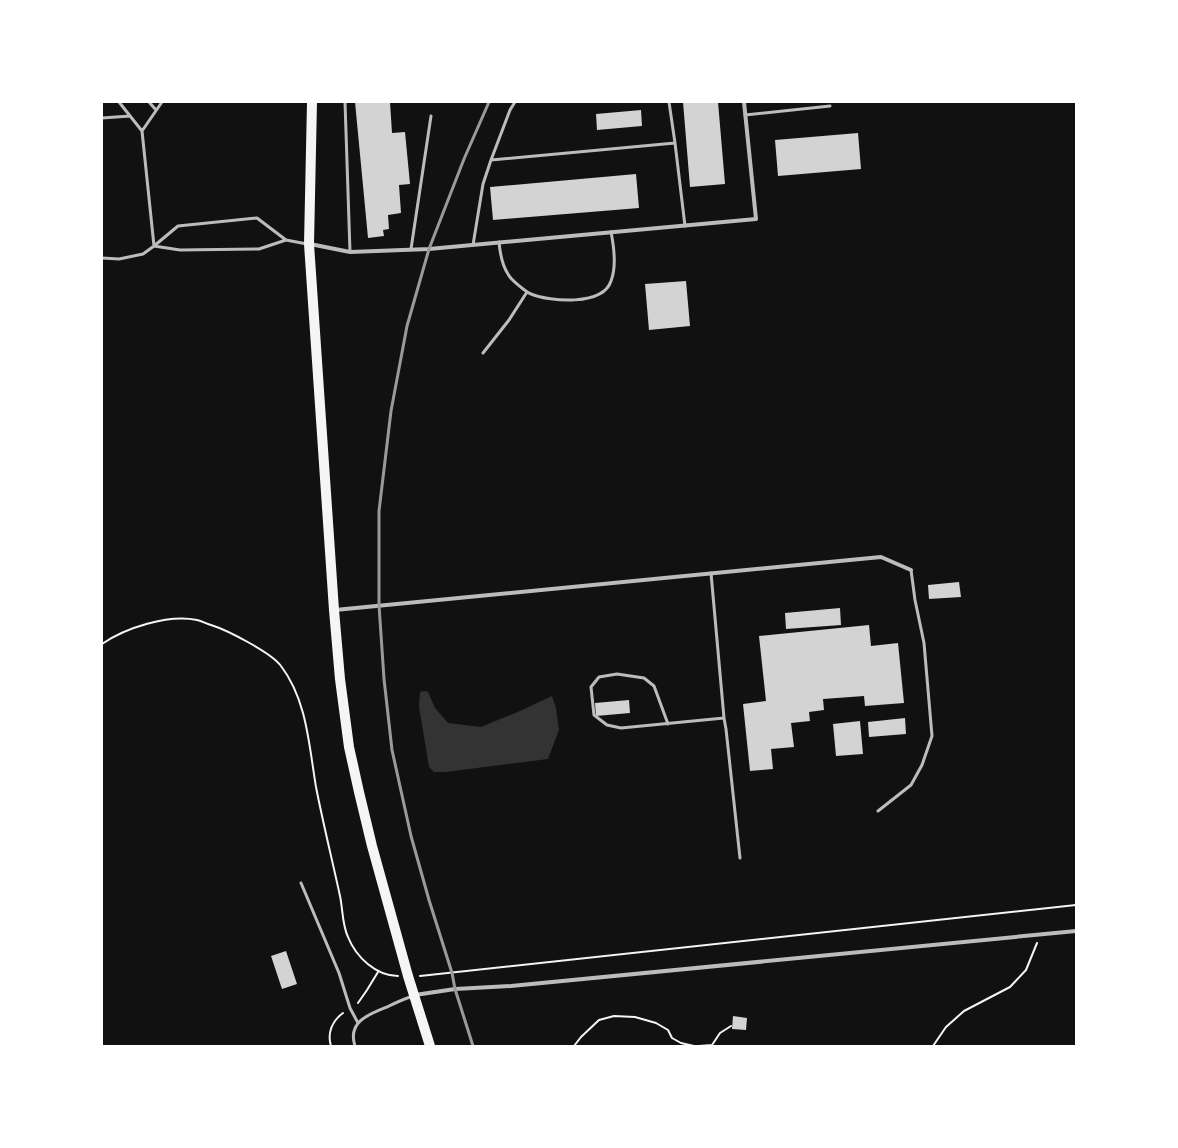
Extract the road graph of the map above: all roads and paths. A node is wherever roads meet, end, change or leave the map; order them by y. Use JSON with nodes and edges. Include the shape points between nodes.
{"nodes":[{"id":1,"x":119,"y":102,"type":"edge"},
{"id":2,"x":149,"y":102,"type":"edge"},
{"id":3,"x":162,"y":102,"type":"edge"},
{"id":4,"x":312,"y":102,"type":"edge"},
{"id":5,"x":345,"y":102,"type":"edge"},
{"id":6,"x":515,"y":102,"type":"edge"},
{"id":7,"x":669,"y":102,"type":"edge"},
{"id":8,"x":744,"y":102,"type":"edge"},
{"id":9,"x":830,"y":106,"type":"dead end"},
{"id":10,"x":156,"y":110,"type":"junction"},
{"id":11,"x":745,"y":115,"type":"junction"},
{"id":12,"x":130,"y":116,"type":"junction"},
{"id":13,"x":431,"y":116,"type":"dead end"},
{"id":14,"x":102,"y":118,"type":"edge"},
{"id":15,"x":142,"y":131,"type":"junction"},
{"id":16,"x":675,"y":143,"type":"junction"},
{"id":17,"x":491,"y":160,"type":"junction"},
{"id":18,"x":685,"y":226,"type":"junction"},
{"id":19,"x":611,"y":232,"type":"junction"},
{"id":20,"x":286,"y":240,"type":"junction"},
{"id":21,"x":499,"y":242,"type":"junction"},
{"id":22,"x":309,"y":244,"type":"junction"},
{"id":23,"x":473,"y":245,"type":"junction"},
{"id":24,"x":154,"y":246,"type":"junction"},
{"id":25,"x":411,"y":249,"type":"junction"},
{"id":26,"x":350,"y":252,"type":"junction"},
{"id":27,"x":102,"y":258,"type":"edge"},
{"id":28,"x":527,"y":292,"type":"junction"},
{"id":29,"x":483,"y":353,"type":"dead end"},
{"id":30,"x":911,"y":570,"type":"joint"},
{"id":31,"x":711,"y":573,"type":"junction"},
{"id":32,"x":334,"y":610,"type":"junction"},
{"id":33,"x":102,"y":644,"type":"edge"},
{"id":34,"x":724,"y":718,"type":"junction"},
{"id":35,"x":668,"y":724,"type":"junction"},
{"id":36,"x":878,"y":811,"type":"dead end"},
{"id":37,"x":740,"y":858,"type":"dead end"},
{"id":38,"x":301,"y":884,"type":"dead end"},
{"id":39,"x":1076,"y":905,"type":"edge"},
{"id":40,"x":1076,"y":930,"type":"edge"},
{"id":41,"x":1044,"y":934,"type":"junction"},
{"id":42,"x":379,"y":972,"type":"junction"},
{"id":43,"x":393,"y":976,"type":"dead end"},
{"id":44,"x":421,"y":976,"type":"dead end"},
{"id":45,"x":414,"y":995,"type":"junction"},
{"id":46,"x":358,"y":1003,"type":"dead end"},
{"id":47,"x":343,"y":1013,"type":"dead end"},
{"id":48,"x":358,"y":1023,"type":"junction"},
{"id":49,"x":731,"y":1026,"type":"dead end"},
{"id":50,"x":331,"y":1046,"type":"edge"},
{"id":51,"x":355,"y":1046,"type":"edge"},
{"id":52,"x":430,"y":1046,"type":"edge"},
{"id":53,"x":574,"y":1046,"type":"edge"},
{"id":54,"x":694,"y":1046,"type":"edge"},
{"id":55,"x":699,"y":1046,"type":"edge"},
{"id":56,"x":712,"y":1046,"type":"edge"},
{"id":57,"x":933,"y":1046,"type":"edge"}],
"edges":[{"from":1,"to":12,"type":"lane"},
{"from":2,"to":10,"type":"lane"},
{"from":3,"to":10,"type":"lane"},
{"from":4,"to":22,"type":"main road"},
{"from":5,"to":26,"type":"lane"},
{"from":6,"to":17,"type":"lane"},
{"from":7,"to":16,"type":"lane"},
{"from":8,"to":11,"type":"street"},
{"from":9,"to":11,"type":"lane"},
{"from":10,"to":15,"type":"lane"},
{"from":11,"to":18,"type":"street","via":[[756,219]]},
{"from":12,"to":14,"type":"lane"},
{"from":12,"to":15,"type":"lane"},
{"from":13,"to":25,"type":"lane"},
{"from":15,"to":24,"type":"lane"},
{"from":16,"to":17,"type":"lane"},
{"from":16,"to":18,"type":"lane"},
{"from":17,"to":23,"type":"lane","via":[[483,184]]},
{"from":18,"to":19,"type":"street"},
{"from":19,"to":21,"type":"street"},
{"from":19,"to":28,"type":"lane","via":[[614,269],[611,282],[604,291],[584,300],[556,300]]},
{"from":20,"to":22,"type":"lane"},
{"from":20,"to":24,"type":"lane","via":[[260,249],[180,250]]},
{"from":20,"to":24,"type":"lane","via":[[257,218],[178,226]]},
{"from":21,"to":23,"type":"street"},
{"from":21,"to":28,"type":"lane","via":[[500,256],[508,275]]},
{"from":22,"to":26,"type":"street"},
{"from":22,"to":32,"type":"main road"},
{"from":23,"to":25,"type":"street"},
{"from":24,"to":27,"type":"lane","via":[[143,254],[119,259]]},
{"from":25,"to":26,"type":"street"},
{"from":28,"to":29,"type":"lane"},
{"from":30,"to":31,"type":"street","via":[[881,557]]},
{"from":30,"to":36,"type":"lane","via":[[924,642],[932,736],[922,766],[911,785]]},
{"from":31,"to":32,"type":"street"},
{"from":31,"to":34,"type":"lane"},
{"from":32,"to":45,"type":"main road","via":[[340,679],[358,792]]},
{"from":33,"to":42,"type":"path","via":[[127,630],[153,622],[196,620],[222,629],[280,664],[291,679],[300,701],[346,933],[357,954]]},
{"from":34,"to":35,"type":"lane"},
{"from":34,"to":37,"type":"lane"},
{"from":35,"to":35,"type":"lane","via":[[621,728],[607,725],[594,715],[591,687],[599,677],[617,674],[644,678],[654,686]]},
{"from":38,"to":48,"type":"lane"},
{"from":39,"to":44,"type":"path"},
{"from":40,"to":41,"type":"street"},
{"from":41,"to":45,"type":"street","via":[[511,986],[455,989]]},
{"from":41,"to":57,"type":"path","via":[[1035,945],[1026,970],[1010,987],[964,1011],[946,1027]]},
{"from":42,"to":43,"type":"path"},
{"from":42,"to":46,"type":"path"},
{"from":45,"to":48,"type":"lane","via":[[367,1015]]},
{"from":45,"to":52,"type":"main road"},
{"from":47,"to":50,"type":"path","via":[[337,1017],[331,1028]]},
{"from":48,"to":51,"type":"lane","via":[[353,1040]]},
{"from":49,"to":56,"type":"path","via":[[720,1033]]},
{"from":53,"to":54,"type":"path","via":[[599,1020],[614,1016],[656,1022],[668,1030],[672,1038]]},
{"from":55,"to":56,"type":"path"}]}
